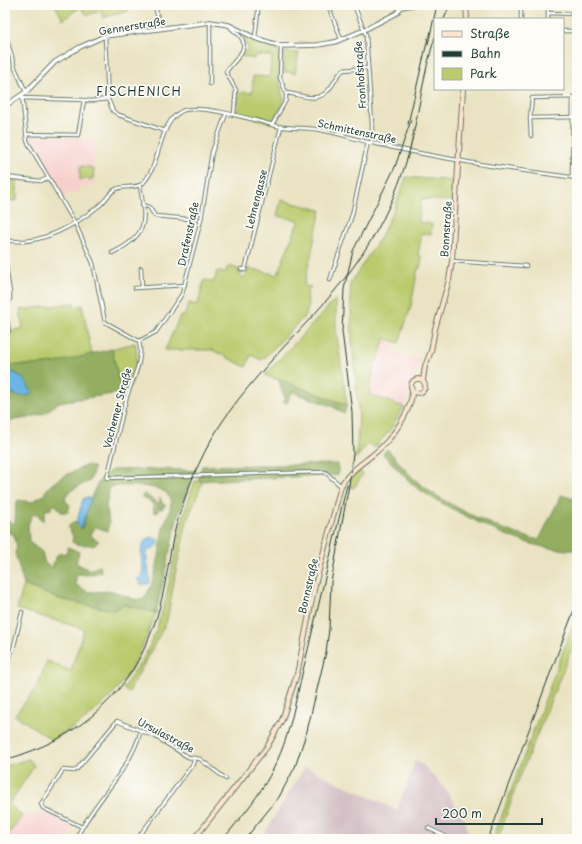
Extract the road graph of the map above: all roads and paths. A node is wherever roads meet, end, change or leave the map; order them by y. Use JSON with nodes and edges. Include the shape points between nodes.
{"nodes":[{"id":1,"x":155,"y":5,"type":"edge"},
{"id":2,"x":257,"y":5,"type":"edge"},
{"id":3,"x":328,"y":5,"type":"edge"},
{"id":4,"x":354,"y":5,"type":"edge"},
{"id":5,"x":414,"y":5,"type":"edge"},
{"id":6,"x":466,"y":5,"type":"edge"},
{"id":7,"x":521,"y":5,"type":"edge"},
{"id":8,"x":548,"y":5,"type":"edge"},
{"id":9,"x":401,"y":6,"type":"edge"},
{"id":10,"x":548,"y":14,"type":"junction"},
{"id":11,"x":577,"y":14,"type":"edge"},
{"id":12,"x":467,"y":18,"type":"edge"},
{"id":13,"x":521,"y":18,"type":"edge"},
{"id":14,"x":548,"y":18,"type":"edge"},
{"id":15,"x":210,"y":22,"type":"junction"},
{"id":16,"x":229,"y":25,"type":"junction"},
{"id":17,"x":160,"y":29,"type":"junction"},
{"id":18,"x":364,"y":30,"type":"junction"},
{"id":19,"x":564,"y":31,"type":"edge"},
{"id":20,"x":577,"y":31,"type":"edge"},
{"id":21,"x":5,"y":33,"type":"edge"},
{"id":22,"x":105,"y":36,"type":"junction"},
{"id":23,"x":255,"y":38,"type":"junction"},
{"id":24,"x":342,"y":39,"type":"junction"},
{"id":25,"x":281,"y":46,"type":"junction"},
{"id":26,"x":368,"y":68,"type":"junction"},
{"id":27,"x":210,"y":84,"type":"dead end"},
{"id":28,"x":463,"y":90,"type":"edge"},
{"id":29,"x":26,"y":92,"type":"junction"},
{"id":30,"x":286,"y":93,"type":"junction"},
{"id":31,"x":22,"y":96,"type":"junction"},
{"id":32,"x":577,"y":97,"type":"edge"},
{"id":33,"x":573,"y":98,"type":"junction"},
{"id":34,"x":108,"y":99,"type":"junction"},
{"id":35,"x":84,"y":100,"type":"junction"},
{"id":36,"x":5,"y":106,"type":"edge"},
{"id":37,"x":234,"y":113,"type":"junction"},
{"id":38,"x":226,"y":114,"type":"junction"},
{"id":39,"x":573,"y":117,"type":"junction"},
{"id":40,"x":577,"y":117,"type":"edge"},
{"id":41,"x":530,"y":118,"type":"junction"},
{"id":42,"x":272,"y":125,"type":"junction"},
{"id":43,"x":281,"y":128,"type":"junction"},
{"id":44,"x":165,"y":131,"type":"junction"},
{"id":45,"x":26,"y":134,"type":"junction"},
{"id":46,"x":531,"y":136,"type":"dead end"},
{"id":47,"x":370,"y":142,"type":"junction"},
{"id":48,"x":573,"y":146,"type":"junction"},
{"id":49,"x":577,"y":146,"type":"edge"},
{"id":50,"x":458,"y":161,"type":"junction"},
{"id":51,"x":572,"y":177,"type":"junction"},
{"id":52,"x":5,"y":178,"type":"edge"},
{"id":53,"x":49,"y":178,"type":"junction"},
{"id":54,"x":577,"y":178,"type":"edge"},
{"id":55,"x":140,"y":186,"type":"junction"},
{"id":56,"x":142,"y":205,"type":"junction"},
{"id":57,"x":201,"y":220,"type":"junction"},
{"id":58,"x":75,"y":223,"type":"junction"},
{"id":59,"x":5,"y":240,"type":"edge"},
{"id":60,"x":112,"y":253,"type":"dead end"},
{"id":61,"x":5,"y":260,"type":"edge"},
{"id":62,"x":452,"y":261,"type":"junction"},
{"id":63,"x":526,"y":266,"type":"dead end"},
{"id":64,"x":141,"y":268,"type":"dead end"},
{"id":65,"x":241,"y":269,"type":"dead end"},
{"id":66,"x":330,"y":280,"type":"dead end"},
{"id":67,"x":185,"y":285,"type":"junction"},
{"id":68,"x":142,"y":287,"type":"junction"},
{"id":69,"x":135,"y":288,"type":"dead end"},
{"id":70,"x":5,"y":306,"type":"edge"},
{"id":71,"x":5,"y":311,"type":"edge"},
{"id":72,"x":9,"y":331,"type":"dead end"},
{"id":73,"x":139,"y":341,"type":"junction"},
{"id":74,"x":425,"y":366,"type":"junction"},
{"id":75,"x":416,"y":379,"type":"junction"},
{"id":76,"x":423,"y":380,"type":"junction"},
{"id":77,"x":412,"y":390,"type":"junction"},
{"id":78,"x":419,"y":393,"type":"junction"},
{"id":79,"x":412,"y":400,"type":"junction"},
{"id":80,"x":341,"y":486,"type":"junction"},
{"id":81,"x":22,"y":612,"type":"dead end"},
{"id":82,"x":5,"y":664,"type":"edge"},
{"id":83,"x":141,"y":730,"type":"junction"},
{"id":84,"x":194,"y":759,"type":"junction"},
{"id":85,"x":226,"y":779,"type":"dead end"},
{"id":86,"x":82,"y":827,"type":"junction"},
{"id":87,"x":428,"y":828,"type":"dead end"},
{"id":88,"x":76,"y":839,"type":"edge"},
{"id":89,"x":137,"y":839,"type":"edge"},
{"id":90,"x":194,"y":839,"type":"edge"},
{"id":91,"x":451,"y":839,"type":"edge"}],
"edges":[{"from":1,"to":17,"type":"street"},
{"from":2,"to":23,"type":"street"},
{"from":3,"to":24,"type":"street"},
{"from":4,"to":18,"type":"street","name":"Fronhofstraße"},
{"from":5,"to":9,"type":"street","name":"Gennerstraße"},
{"from":6,"to":12,"type":"main road"},
{"from":7,"to":13,"type":"street"},
{"from":8,"to":10,"type":"street"},
{"from":9,"to":18,"type":"street","name":"Gennerstraße","via":[[397,13]]},
{"from":10,"to":11,"type":"street"},
{"from":10,"to":14,"type":"street"},
{"from":15,"to":16,"type":"street","name":"Gennerstraße"},
{"from":15,"to":17,"type":"street","name":"Gennerstraße"},
{"from":15,"to":27,"type":"street"},
{"from":16,"to":23,"type":"street","name":"Gennerstraße"},
{"from":16,"to":37,"type":"street","via":[[244,43],[240,55],[226,72],[236,90]]},
{"from":17,"to":22,"type":"street","name":"Gennerstraße"},
{"from":18,"to":24,"type":"street","name":"Gennerstraße"},
{"from":18,"to":26,"type":"street","name":"Fronhofstraße"},
{"from":19,"to":20,"type":"street"},
{"from":21,"to":29,"type":"street","via":[[15,68]]},
{"from":22,"to":29,"type":"street","name":"Gennerstraße","via":[[55,62]]},
{"from":22,"to":34,"type":"street"},
{"from":23,"to":25,"type":"street","name":"Gennerstraße"},
{"from":24,"to":25,"type":"street","name":"Gennerstraße","via":[[317,45]]},
{"from":25,"to":30,"type":"street","via":[[280,78]]},
{"from":26,"to":30,"type":"street","via":[[344,70],[329,91],[317,97],[308,98]]},
{"from":26,"to":47,"type":"street","name":"Fronhofstraße","via":[[372,124]]},
{"from":28,"to":50,"type":"main road","name":"Bonnstraße"},
{"from":29,"to":31,"type":"street","name":"Gennerstraße"},
{"from":30,"to":42,"type":"street","via":[[285,103]]},
{"from":31,"to":35,"type":"street"},
{"from":31,"to":36,"type":"street","name":"Gennerstraße"},
{"from":31,"to":45,"type":"street"},
{"from":32,"to":33,"type":"street"},
{"from":33,"to":39,"type":"street"},
{"from":33,"to":41,"type":"street","via":[[532,98]]},
{"from":34,"to":35,"type":"street"},
{"from":34,"to":44,"type":"street","via":[[113,110],[119,115]]},
{"from":35,"to":45,"type":"street","via":[[78,135]]},
{"from":37,"to":38,"type":"street","name":"Schmittenstraße"},
{"from":37,"to":42,"type":"street","name":"Schmittenstraße"},
{"from":38,"to":44,"type":"street","name":"Schmittenstraße","via":[[185,109],[176,115]]},
{"from":38,"to":57,"type":"street","name":"Drafenstraße","via":[[212,152]]},
{"from":39,"to":40,"type":"street"},
{"from":39,"to":41,"type":"street"},
{"from":39,"to":48,"type":"street"},
{"from":41,"to":46,"type":"street"},
{"from":42,"to":43,"type":"street","name":"Schmittenstraße"},
{"from":43,"to":47,"type":"street","name":"Schmittenstraße","via":[[321,130]]},
{"from":43,"to":65,"type":"street","name":"Lehnengasse","via":[[245,270]]},
{"from":44,"to":55,"type":"street","name":"Schmittenstraße","via":[[155,164]]},
{"from":45,"to":53,"type":"street","via":[[28,144]]},
{"from":47,"to":50,"type":"street","name":"Schmittenstraße"},
{"from":47,"to":66,"type":"street","name":"Fronhofstraße","via":[[352,215]]},
{"from":48,"to":49,"type":"street"},
{"from":48,"to":51,"type":"street"},
{"from":50,"to":51,"type":"street","name":"Schmittenstraße"},
{"from":50,"to":62,"type":"main road","name":"Bonnstraße"},
{"from":51,"to":54,"type":"street","name":"Schmittenstraße"},
{"from":52,"to":53,"type":"street","via":[[41,181]]},
{"from":53,"to":58,"type":"street"},
{"from":55,"to":56,"type":"street"},
{"from":55,"to":58,"type":"street","via":[[114,190],[103,203]]},
{"from":56,"to":57,"type":"street","via":[[152,210],[155,216]]},
{"from":56,"to":60,"type":"street","via":[[144,218],[140,232],[130,244]]},
{"from":57,"to":67,"type":"street","name":"Drafenstraße"},
{"from":58,"to":59,"type":"street","via":[[36,240],[21,243]]},
{"from":58,"to":73,"type":"street","via":[[94,268],[105,322]]},
{"from":61,"to":70,"type":"street","via":[[10,293],[10,299]]},
{"from":62,"to":63,"type":"street"},
{"from":62,"to":74,"type":"main road","name":"Bonnstraße","via":[[431,351]]},
{"from":64,"to":68,"type":"street"},
{"from":67,"to":68,"type":"street"},
{"from":67,"to":73,"type":"street","name":"Drafenstraße","via":[[172,311],[156,332]]},
{"from":68,"to":69,"type":"street"},
{"from":71,"to":72,"type":"street"},
{"from":73,"to":80,"type":"street","name":"Vochemer Straße","via":[[136,374],[126,399],[107,478],[325,472]]},
{"from":74,"to":75,"type":"main road","name":"Bonnstraße"},
{"from":74,"to":76,"type":"main road","name":"Bonnstraße"},
{"from":75,"to":76,"type":"main road"},
{"from":75,"to":77,"type":"main road","via":[[411,383]]},
{"from":76,"to":78,"type":"main road","via":[[424,389]]},
{"from":77,"to":78,"type":"main road"},
{"from":77,"to":79,"type":"main road","name":"Bonnstraße"},
{"from":78,"to":79,"type":"main road","name":"Bonnstraße"},
{"from":79,"to":80,"type":"main road","name":"Bonnstraße","via":[[390,438],[346,478]]},
{"from":80,"to":90,"type":"main road","name":"Bonnstraße","via":[[315,586],[297,674],[286,709],[267,747]]},
{"from":81,"to":82,"type":"street","via":[[14,650]]},
{"from":83,"to":84,"type":"street","name":"Ursulastraße","via":[[166,742],[188,758]]},
{"from":83,"to":86,"type":"street","via":[[138,742],[123,769]]},
{"from":83,"to":86,"type":"street","name":"Ursulastraße","via":[[117,721],[77,769],[63,770],[41,804],[43,808]]},
{"from":84,"to":85,"type":"street","name":"Ursulastraße","via":[[200,759]]},
{"from":84,"to":89,"type":"street","via":[[193,764]]},
{"from":86,"to":88,"type":"street"},
{"from":87,"to":91,"type":"street"}]}
